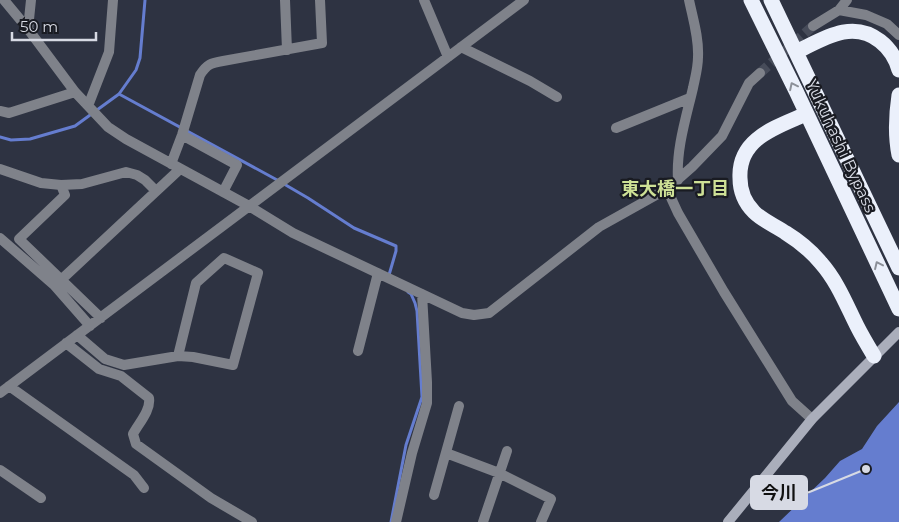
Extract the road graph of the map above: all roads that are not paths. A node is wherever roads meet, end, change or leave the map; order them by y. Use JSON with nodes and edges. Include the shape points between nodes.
{"nodes":[{"id":1,"x":4,"y":0,"type":"edge"},
{"id":2,"x":31,"y":0,"type":"edge"},
{"id":3,"x":113,"y":0,"type":"edge"},
{"id":4,"x":285,"y":0,"type":"edge"},
{"id":5,"x":320,"y":0,"type":"edge"},
{"id":6,"x":424,"y":0,"type":"edge"},
{"id":7,"x":524,"y":0,"type":"edge"},
{"id":8,"x":689,"y":0,"type":"edge"},
{"id":9,"x":750,"y":0,"type":"edge"},
{"id":10,"x":771,"y":0,"type":"edge"},
{"id":11,"x":847,"y":0,"type":"edge"},
{"id":12,"x":839,"y":10,"type":"junction"},
{"id":13,"x":812,"y":26,"type":"tunnel mouth"},
{"id":14,"x":28,"y":28,"type":"junction"},
{"id":15,"x":899,"y":36,"type":"edge"},
{"id":16,"x":462,"y":47,"type":"junction"},
{"id":17,"x":287,"y":50,"type":"junction"},
{"id":18,"x":796,"y":52,"type":"junction"},
{"id":19,"x":448,"y":57,"type":"junction"},
{"id":20,"x":899,"y":70,"type":"edge"},
{"id":21,"x":760,"y":73,"type":"tunnel mouth"},
{"id":22,"x":75,"y":92,"type":"junction"},
{"id":23,"x":899,"y":96,"type":"edge"},
{"id":24,"x":557,"y":97,"type":"dead end"},
{"id":25,"x":690,"y":98,"type":"junction"},
{"id":26,"x":88,"y":106,"type":"junction"},
{"id":27,"x":0,"y":111,"type":"edge"},
{"id":28,"x":806,"y":114,"type":"junction"},
{"id":29,"x":616,"y":128,"type":"dead end"},
{"id":30,"x":182,"y":135,"type":"junction"},
{"id":31,"x":899,"y":154,"type":"edge"},
{"id":32,"x":175,"y":166,"type":"junction"},
{"id":33,"x":0,"y":169,"type":"edge"},
{"id":34,"x":678,"y":180,"type":"junction"},
{"id":35,"x":61,"y":185,"type":"junction"},
{"id":36,"x":667,"y":189,"type":"junction"},
{"id":37,"x":156,"y":192,"type":"junction"},
{"id":38,"x":223,"y":192,"type":"junction"},
{"id":39,"x":249,"y":206,"type":"junction"},
{"id":40,"x":0,"y":238,"type":"edge"},
{"id":41,"x":899,"y":268,"type":"edge"},
{"id":42,"x":378,"y":273,"type":"junction"},
{"id":43,"x":62,"y":279,"type":"junction"},
{"id":44,"x":422,"y":294,"type":"junction"},
{"id":45,"x":899,"y":309,"type":"edge"},
{"id":46,"x":101,"y":318,"type":"junction"},
{"id":47,"x":90,"y":326,"type":"junction"},
{"id":48,"x":899,"y":332,"type":"edge"},
{"id":49,"x":77,"y":335,"type":"junction"},
{"id":50,"x":66,"y":343,"type":"junction"},
{"id":51,"x":358,"y":351,"type":"dead end"},
{"id":52,"x":178,"y":356,"type":"junction"},
{"id":53,"x":874,"y":356,"type":"junction"},
{"id":54,"x":9,"y":386,"type":"junction"},
{"id":55,"x":0,"y":393,"type":"edge"},
{"id":56,"x":459,"y":406,"type":"dead end"},
{"id":57,"x":812,"y":419,"type":"junction"},
{"id":58,"x":506,"y":451,"type":"dead end"},
{"id":59,"x":446,"y":453,"type":"junction"},
{"id":60,"x":0,"y":470,"type":"edge"},
{"id":61,"x":499,"y":473,"type":"junction"},
{"id":62,"x":144,"y":488,"type":"dead end"},
{"id":63,"x":434,"y":495,"type":"dead end"},
{"id":64,"x":41,"y":498,"type":"dead end"},
{"id":65,"x":252,"y":522,"type":"edge"},
{"id":66,"x":396,"y":522,"type":"edge"},
{"id":67,"x":483,"y":522,"type":"edge"},
{"id":68,"x":541,"y":522,"type":"edge"},
{"id":69,"x":728,"y":522,"type":"edge"}],
"edges":[{"from":1,"to":14,"type":"street"},
{"from":2,"to":14,"type":"street"},
{"from":3,"to":26,"type":"street","via":[[109,52]]},
{"from":4,"to":17,"type":"street"},
{"from":5,"to":17,"type":"street","via":[[322,43]]},
{"from":6,"to":19,"type":"street"},
{"from":7,"to":16,"type":"street"},
{"from":8,"to":25,"type":"street","via":[[698,48]]},
{"from":28,"to":9,"type":"highway","name":"Yukuhashi Bypass","one_way":true},
{"from":10,"to":18,"type":"highway","name":"Yukuhashi Bypass"},
{"from":11,"to":12,"type":"street"},
{"from":12,"to":13,"type":"street"},
{"from":12,"to":15,"type":"street","via":[[866,15],[887,24]]},
{"from":14,"to":22,"type":"street"},
{"from":16,"to":19,"type":"street"},
{"from":16,"to":24,"type":"street"},
{"from":17,"to":30,"type":"street","via":[[211,63],[200,75]]},
{"from":18,"to":20,"type":"highway","via":[[835,34],[860,32],[872,35],[882,43]]},
{"from":18,"to":41,"type":"highway","name":"Yukuhashi Bypass"},
{"from":19,"to":39,"type":"street"},
{"from":21,"to":34,"type":"street","via":[[749,83],[722,136]]},
{"from":22,"to":26,"type":"street"},
{"from":22,"to":27,"type":"street","via":[[9,113]]},
{"from":23,"to":31,"type":"highway","via":[[896,136]]},
{"from":25,"to":29,"type":"street"},
{"from":25,"to":34,"type":"street","via":[[677,167]]},
{"from":26,"to":32,"type":"street","via":[[108,127]]},
{"from":45,"to":28,"type":"highway","name":"Yukuhashi Bypass","one_way":true},
{"from":28,"to":53,"type":"highway","via":[[753,141],[743,158],[740,187],[754,212],[802,244],[821,263],[834,280]]},
{"from":30,"to":32,"type":"street"},
{"from":30,"to":38,"type":"street","via":[[237,165]]},
{"from":32,"to":37,"type":"street"},
{"from":32,"to":38,"type":"street"},
{"from":33,"to":35,"type":"street","via":[[41,183]]},
{"from":34,"to":36,"type":"street"},
{"from":35,"to":37,"type":"street","via":[[82,184],[126,172],[137,175]]},
{"from":35,"to":43,"type":"street","via":[[65,195],[19,239]]},
{"from":36,"to":44,"type":"street","via":[[599,227],[490,313],[462,313]]},
{"from":36,"to":57,"type":"street","via":[[724,292],[792,401]]},
{"from":37,"to":43,"type":"street"},
{"from":38,"to":39,"type":"street"},
{"from":39,"to":42,"type":"street","via":[[293,233]]},
{"from":39,"to":46,"type":"street"},
{"from":40,"to":47,"type":"street","via":[[54,285]]},
{"from":42,"to":44,"type":"street"},
{"from":42,"to":51,"type":"street"},
{"from":43,"to":46,"type":"street"},
{"from":44,"to":66,"type":"street","via":[[427,403]]},
{"from":46,"to":47,"type":"street"},
{"from":47,"to":49,"type":"street"},
{"from":48,"to":53,"type":"street"},
{"from":49,"to":50,"type":"street"},
{"from":49,"to":52,"type":"street","via":[[105,359],[124,365]]},
{"from":50,"to":54,"type":"street"},
{"from":50,"to":65,"type":"street","via":[[99,369],[121,376],[149,398],[148,408],[132,434],[136,444],[211,498]]},
{"from":52,"to":52,"type":"street","via":[[196,283],[224,258],[258,273],[234,365]]},
{"from":53,"to":57,"type":"street"},
{"from":54,"to":55,"type":"street"},
{"from":54,"to":62,"type":"street","via":[[134,475]]},
{"from":56,"to":59,"type":"street"},
{"from":57,"to":69,"type":"street"},
{"from":58,"to":61,"type":"street"},
{"from":59,"to":61,"type":"street"},
{"from":59,"to":63,"type":"street"},
{"from":60,"to":64,"type":"street"},
{"from":61,"to":67,"type":"street"},
{"from":61,"to":68,"type":"street","via":[[551,499]]}]}
